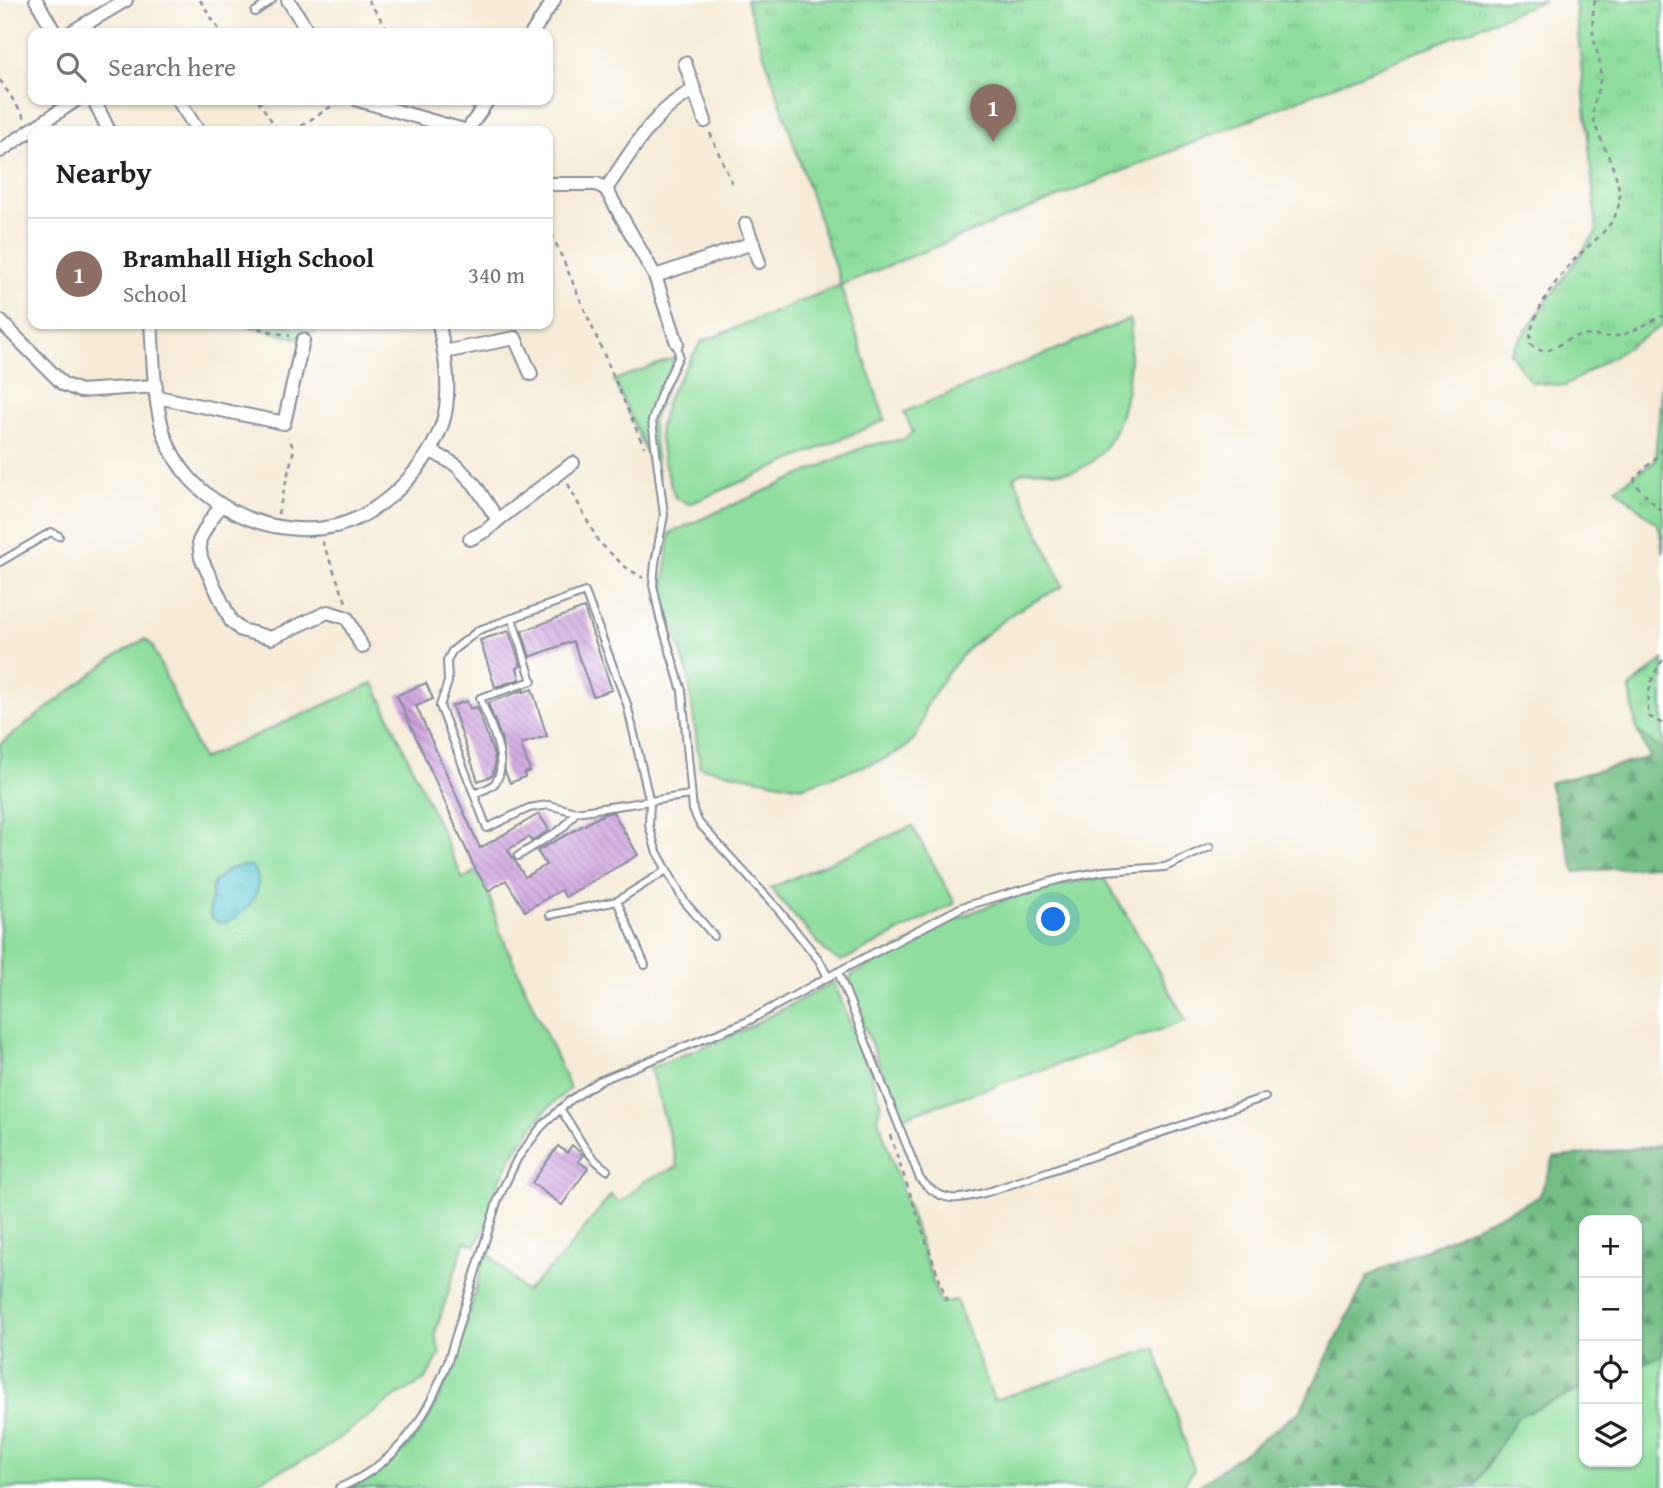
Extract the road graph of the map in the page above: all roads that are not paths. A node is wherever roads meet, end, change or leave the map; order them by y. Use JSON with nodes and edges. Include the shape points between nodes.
{"nodes":[{"id":1,"x":36,"y":0,"type":"edge"},
{"id":2,"x":126,"y":0,"type":"edge"},
{"id":3,"x":272,"y":0,"type":"edge"},
{"id":4,"x":288,"y":0,"type":"edge"},
{"id":5,"x":554,"y":0,"type":"edge"},
{"id":6,"x":254,"y":12,"type":"dead end"},
{"id":7,"x":52,"y":28,"type":"edge"},
{"id":8,"x":78,"y":28,"type":"edge"},
{"id":9,"x":307,"y":28,"type":"edge"},
{"id":10,"x":535,"y":28,"type":"edge"},
{"id":11,"x":685,"y":63,"type":"dead end"},
{"id":12,"x":694,"y":90,"type":"junction"},
{"id":13,"x":68,"y":105,"type":"edge"},
{"id":14,"x":96,"y":105,"type":"edge"},
{"id":15,"x":181,"y":105,"type":"edge"},
{"id":16,"x":376,"y":105,"type":"edge"},
{"id":17,"x":485,"y":105,"type":"edge"},
{"id":18,"x":705,"y":121,"type":"road end"},
{"id":19,"x":37,"y":126,"type":"edge"},
{"id":20,"x":107,"y":126,"type":"edge"},
{"id":21,"x":195,"y":126,"type":"edge"},
{"id":22,"x":449,"y":126,"type":"edge"},
{"id":23,"x":470,"y":126,"type":"edge"},
{"id":24,"x":28,"y":132,"type":"edge"},
{"id":25,"x":0,"y":151,"type":"edge"},
{"id":26,"x":553,"y":184,"type":"edge"},
{"id":27,"x":606,"y":189,"type":"junction"},
{"id":28,"x":746,"y":224,"type":"dead end"},
{"id":29,"x":753,"y":243,"type":"junction"},
{"id":30,"x":759,"y":262,"type":"dead end"},
{"id":31,"x":655,"y":276,"type":"junction"},
{"id":32,"x":0,"y":321,"type":"edge"},
{"id":33,"x":151,"y":329,"type":"edge"},
{"id":34,"x":440,"y":329,"type":"edge"},
{"id":35,"x":303,"y":340,"type":"road end"},
{"id":36,"x":677,"y":343,"type":"joint"},
{"id":37,"x":444,"y":352,"type":"junction"},
{"id":38,"x":531,"y":374,"type":"dead end"},
{"id":39,"x":156,"y":392,"type":"junction"},
{"id":40,"x":431,"y":451,"type":"junction"},
{"id":41,"x":573,"y":463,"type":"dead end"},
{"id":42,"x":221,"y":505,"type":"junction"},
{"id":43,"x":498,"y":520,"type":"junction"},
{"id":44,"x":59,"y":536,"type":"dead end"},
{"id":45,"x":470,"y":539,"type":"dead end"},
{"id":46,"x":0,"y":562,"type":"edge"},
{"id":47,"x":512,"y":618,"type":"junction"},
{"id":48,"x":362,"y":647,"type":"dead end"},
{"id":49,"x":474,"y":794,"type":"junction"},
{"id":50,"x":690,"y":795,"type":"junction"},
{"id":51,"x":650,"y":803,"type":"junction"},
{"id":52,"x":576,"y":812,"type":"junction"},
{"id":53,"x":1210,"y":847,"type":"dead end"},
{"id":54,"x":518,"y":856,"type":"dead end"},
{"id":55,"x":665,"y":871,"type":"junction"},
{"id":56,"x":617,"y":901,"type":"junction"},
{"id":57,"x":550,"y":915,"type":"dead end"},
{"id":58,"x":713,"y":936,"type":"dead end"},
{"id":59,"x":645,"y":965,"type":"dead end"},
{"id":60,"x":838,"y":972,"type":"junction"},
{"id":61,"x":828,"y":977,"type":"junction"},
{"id":62,"x":1265,"y":1097,"type":"dead end"},
{"id":63,"x":560,"y":1109,"type":"junction"},
{"id":64,"x":607,"y":1170,"type":"dead end"},
{"id":65,"x":339,"y":1488,"type":"edge"}],
"edges":[{"from":1,"to":7,"type":"street"},
{"from":2,"to":8,"type":"street"},
{"from":3,"to":6,"type":"lane"},
{"from":4,"to":9,"type":"street"},
{"from":5,"to":10,"type":"street"},
{"from":11,"to":12,"type":"street"},
{"from":12,"to":18,"type":"street"},
{"from":12,"to":27,"type":"street","via":[[656,120]]},
{"from":13,"to":19,"type":"street"},
{"from":14,"to":20,"type":"street"},
{"from":15,"to":21,"type":"street"},
{"from":16,"to":22,"type":"street"},
{"from":17,"to":23,"type":"street"},
{"from":24,"to":25,"type":"street"},
{"from":26,"to":27,"type":"street","via":[[597,184]]},
{"from":27,"to":31,"type":"street"},
{"from":28,"to":29,"type":"street"},
{"from":29,"to":30,"type":"street"},
{"from":29,"to":31,"type":"street"},
{"from":31,"to":36,"type":"street"},
{"from":32,"to":39,"type":"street","via":[[63,384],[80,391]]},
{"from":33,"to":39,"type":"street"},
{"from":34,"to":37,"type":"street"},
{"from":35,"to":39,"type":"street","via":[[284,423]]},
{"from":36,"to":50,"type":"lane","via":[[679,356],[652,421],[664,515],[653,585],[682,691]]},
{"from":37,"to":38,"type":"street","via":[[515,338]]},
{"from":37,"to":40,"type":"street","via":[[446,410]]},
{"from":39,"to":42,"type":"street","via":[[165,435],[180,465]]},
{"from":40,"to":42,"type":"street","via":[[404,486],[373,510],[337,525],[299,530],[275,527]]},
{"from":40,"to":43,"type":"street","via":[[456,465]]},
{"from":41,"to":43,"type":"street"},
{"from":42,"to":48,"type":"street","via":[[199,541],[201,558],[231,621],[241,630],[271,638],[328,612],[347,618]]},
{"from":43,"to":45,"type":"street"},
{"from":44,"to":46,"type":"lane","via":[[51,532]]},
{"from":47,"to":49,"type":"lane","via":[[465,639],[447,661],[448,682],[440,706]]},
{"from":47,"to":49,"type":"lane","via":[[532,681],[480,698],[501,760],[500,775],[492,786]]},
{"from":47,"to":51,"type":"lane","via":[[585,592],[627,704]]},
{"from":49,"to":52,"type":"lane","via":[[487,828],[529,808],[548,805]]},
{"from":50,"to":51,"type":"lane"},
{"from":50,"to":61,"type":"lane","via":[[699,823],[777,908]]},
{"from":51,"to":52,"type":"lane"},
{"from":51,"to":55,"type":"lane","via":[[649,825]]},
{"from":52,"to":54,"type":"lane","via":[[563,828]]},
{"from":53,"to":60,"type":"lane","via":[[1165,867],[1104,870],[985,899]]},
{"from":55,"to":56,"type":"lane"},
{"from":55,"to":58,"type":"lane"},
{"from":56,"to":57,"type":"lane"},
{"from":56,"to":59,"type":"lane"},
{"from":60,"to":61,"type":"lane"},
{"from":60,"to":62,"type":"lane","via":[[920,1179],[937,1195],[949,1199],[991,1191]]},
{"from":61,"to":63,"type":"lane","via":[[746,1022],[599,1081]]},
{"from":63,"to":64,"type":"lane","via":[[587,1152]]},
{"from":63,"to":65,"type":"lane","via":[[517,1159],[498,1199],[448,1362],[419,1424],[390,1457]]}]}
